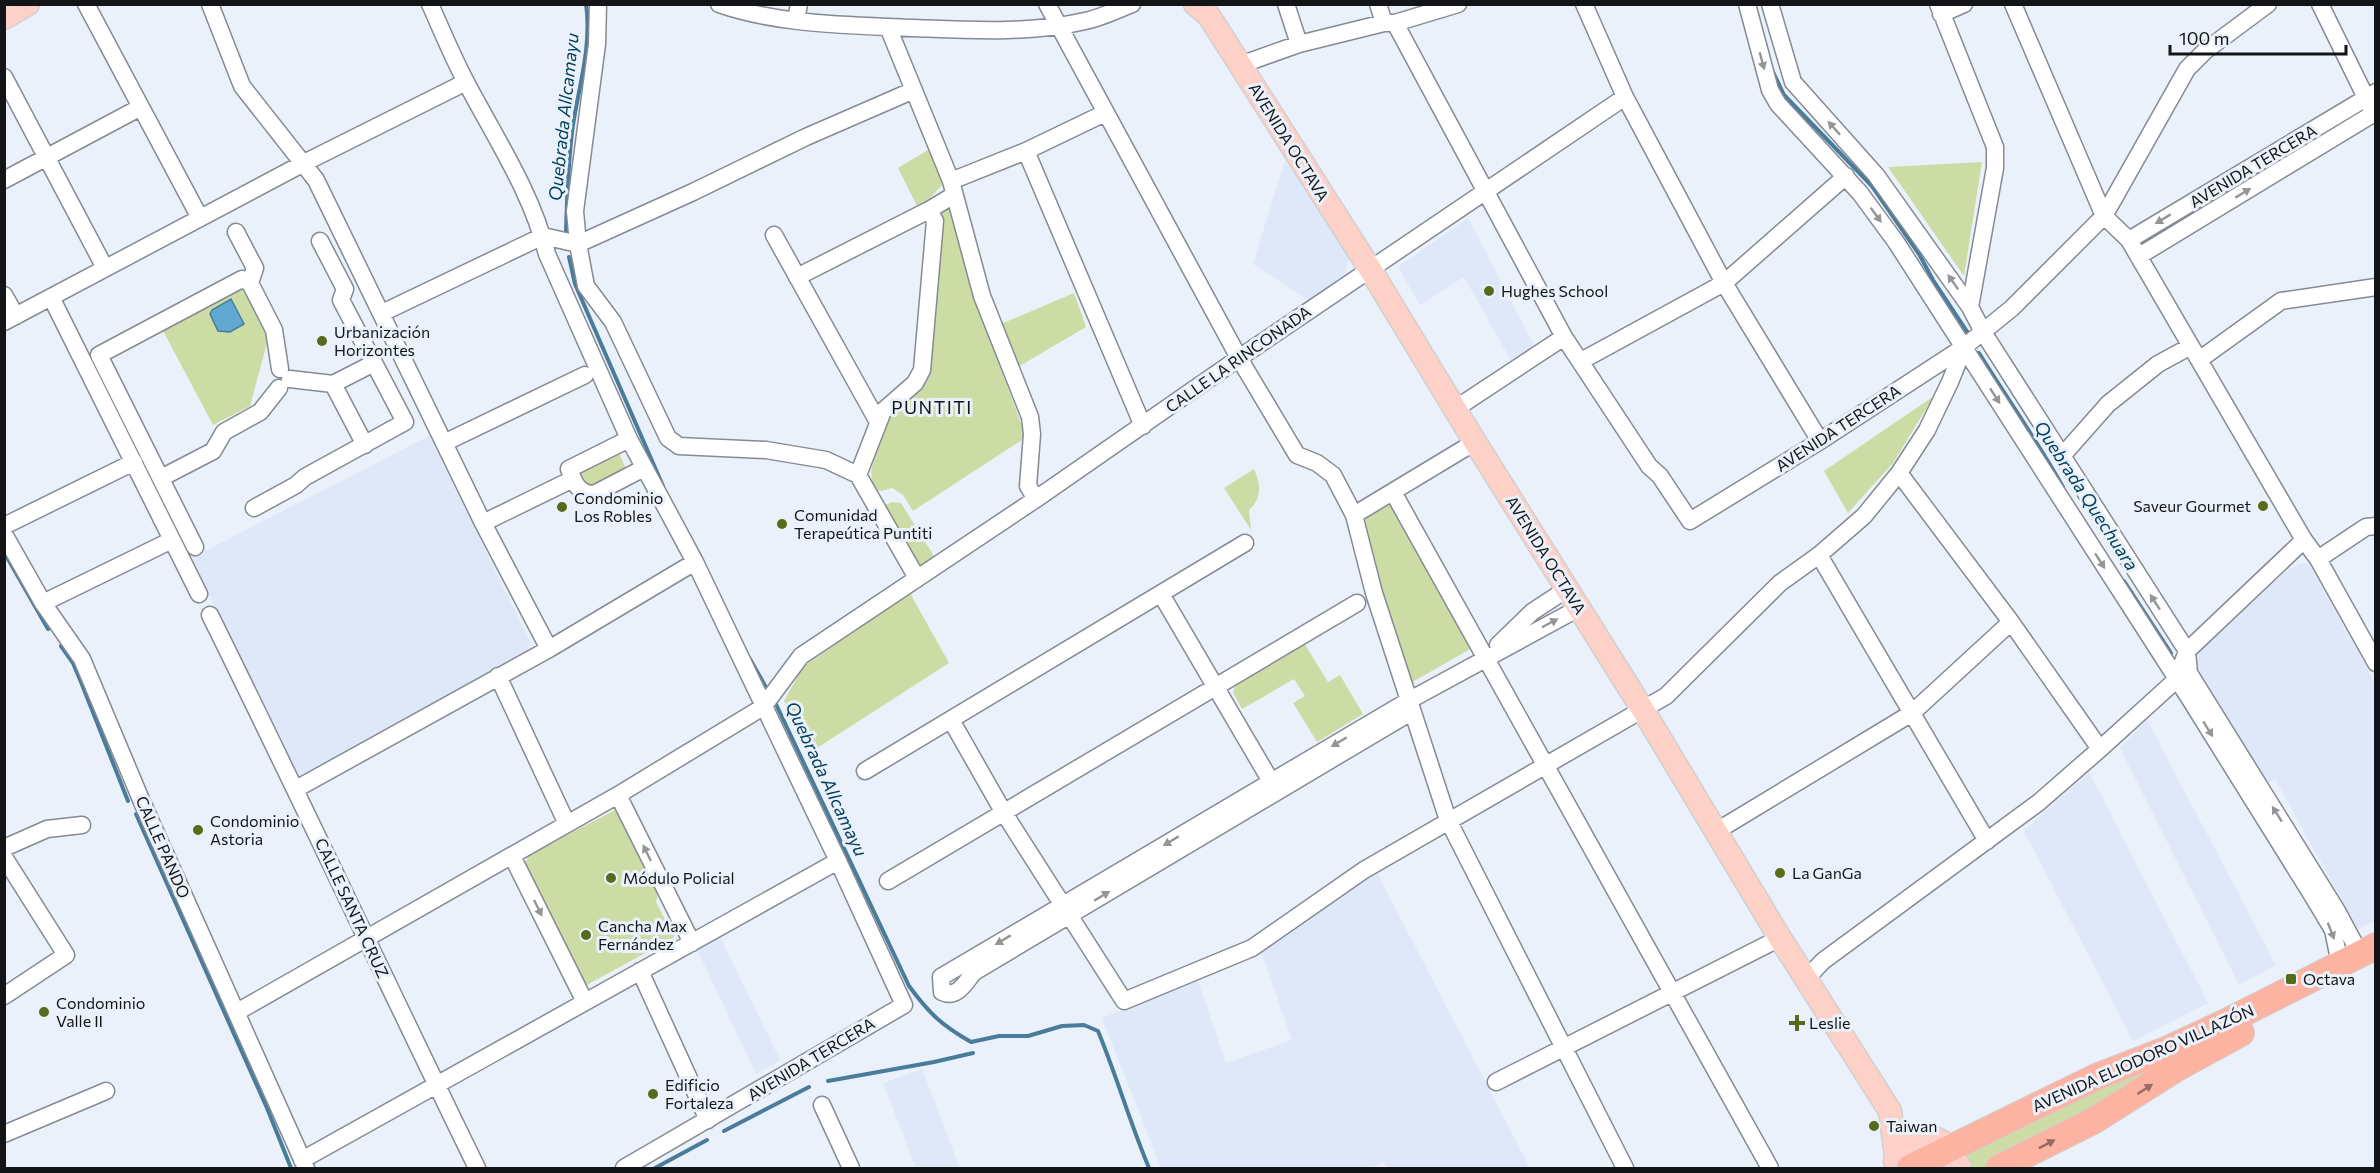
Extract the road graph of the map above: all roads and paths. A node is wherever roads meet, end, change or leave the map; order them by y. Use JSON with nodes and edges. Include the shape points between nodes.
{"nodes":[{"id":1,"x":28,"y":4,"type":"edge"},
{"id":2,"x":86,"y":4,"type":"edge"},
{"id":3,"x":210,"y":4,"type":"edge"},
{"id":4,"x":430,"y":4,"type":"edge"},
{"id":5,"x":598,"y":4,"type":"edge"},
{"id":6,"x":719,"y":4,"type":"edge"},
{"id":7,"x":1047,"y":4,"type":"edge"},
{"id":8,"x":1132,"y":4,"type":"edge"},
{"id":9,"x":1195,"y":4,"type":"edge"},
{"id":10,"x":1286,"y":4,"type":"edge"},
{"id":11,"x":1378,"y":4,"type":"edge"},
{"id":12,"x":1458,"y":4,"type":"edge"},
{"id":13,"x":1584,"y":4,"type":"edge"},
{"id":14,"x":1747,"y":4,"type":"edge"},
{"id":15,"x":1770,"y":4,"type":"edge"},
{"id":16,"x":1964,"y":4,"type":"edge"},
{"id":17,"x":2013,"y":4,"type":"edge"},
{"id":18,"x":2268,"y":4,"type":"edge"},
{"id":19,"x":2320,"y":4,"type":"edge"},
{"id":20,"x":1940,"y":9,"type":"edge"},
{"id":21,"x":797,"y":12,"type":"edge"},
{"id":22,"x":4,"y":18,"type":"edge"},
{"id":23,"x":1389,"y":23,"type":"junction"},
{"id":24,"x":1059,"y":26,"type":"junction"},
{"id":25,"x":888,"y":27,"type":"junction"},
{"id":26,"x":1299,"y":44,"type":"junction"},
{"id":27,"x":1240,"y":65,"type":"junction"},
{"id":28,"x":4,"y":77,"type":"edge"},
{"id":29,"x":466,"y":82,"type":"junction"},
{"id":30,"x":914,"y":90,"type":"junction"},
{"id":31,"x":2371,"y":95,"type":"edge"},
{"id":32,"x":1625,"y":97,"type":"junction"},
{"id":33,"x":141,"y":107,"type":"junction"},
{"id":34,"x":1105,"y":113,"type":"junction"},
{"id":35,"x":2375,"y":114,"type":"edge"},
{"id":36,"x":1026,"y":151,"type":"junction"},
{"id":37,"x":47,"y":158,"type":"junction"},
{"id":38,"x":304,"y":163,"type":"junction"},
{"id":39,"x":1846,"y":176,"type":"junction"},
{"id":40,"x":4,"y":180,"type":"edge"},
{"id":41,"x":953,"y":188,"type":"junction"},
{"id":42,"x":1486,"y":191,"type":"junction"},
{"id":43,"x":929,"y":210,"type":"junction"},
{"id":44,"x":2104,"y":216,"type":"junction"},
{"id":45,"x":200,"y":218,"type":"junction"},
{"id":46,"x":236,"y":232,"type":"dead end"},
{"id":47,"x":543,"y":236,"type":"junction"},
{"id":48,"x":774,"y":236,"type":"dead end"},
{"id":49,"x":2129,"y":240,"type":"junction"},
{"id":50,"x":320,"y":241,"type":"dead end"},
{"id":51,"x":578,"y":244,"type":"junction"},
{"id":52,"x":2139,"y":256,"type":"junction"},
{"id":53,"x":105,"y":268,"type":"junction"},
{"id":54,"x":1370,"y":269,"type":"junction"},
{"id":55,"x":796,"y":277,"type":"junction"},
{"id":56,"x":250,"y":283,"type":"junction"},
{"id":57,"x":1724,"y":283,"type":"junction"},
{"id":58,"x":2376,"y":288,"type":"edge"},
{"id":59,"x":4,"y":295,"type":"edge"},
{"id":60,"x":51,"y":297,"type":"junction"},
{"id":61,"x":1970,"y":308,"type":"junction"},
{"id":62,"x":382,"y":313,"type":"junction"},
{"id":63,"x":10,"y":319,"type":"edge"},
{"id":64,"x":1983,"y":332,"type":"junction"},
{"id":65,"x":1564,"y":336,"type":"junction"},
{"id":66,"x":1964,"y":347,"type":"junction"},
{"id":67,"x":2195,"y":353,"type":"junction"},
{"id":68,"x":1239,"y":358,"type":"junction"},
{"id":69,"x":1581,"y":361,"type":"junction"},
{"id":70,"x":374,"y":363,"type":"junction"},
{"id":71,"x":408,"y":371,"type":"junction"},
{"id":72,"x":585,"y":375,"type":"dead end"},
{"id":73,"x":283,"y":378,"type":"junction"},
{"id":74,"x":333,"y":384,"type":"junction"},
{"id":75,"x":385,"y":384,"type":"junction"},
{"id":76,"x":1455,"y":409,"type":"junction"},
{"id":77,"x":878,"y":422,"type":"junction"},
{"id":78,"x":1143,"y":426,"type":"junction"},
{"id":79,"x":629,"y":439,"type":"junction"},
{"id":80,"x":1821,"y":441,"type":"junction"},
{"id":81,"x":1475,"y":442,"type":"junction"},
{"id":82,"x":444,"y":443,"type":"junction"},
{"id":83,"x":365,"y":445,"type":"junction"},
{"id":84,"x":2062,"y":456,"type":"junction"},
{"id":85,"x":134,"y":462,"type":"junction"},
{"id":86,"x":644,"y":468,"type":"junction"},
{"id":87,"x":1899,"y":474,"type":"junction"},
{"id":88,"x":858,"y":475,"type":"junction"},
{"id":89,"x":161,"y":478,"type":"junction"},
{"id":90,"x":573,"y":479,"type":"junction"},
{"id":91,"x":1393,"y":492,"type":"junction"},
{"id":92,"x":1036,"y":499,"type":"junction"},
{"id":93,"x":254,"y":508,"type":"dead end"},
{"id":94,"x":1354,"y":515,"type":"junction"},
{"id":95,"x":483,"y":523,"type":"junction"},
{"id":96,"x":2376,"y":526,"type":"edge"},
{"id":97,"x":5,"y":533,"type":"edge"},
{"id":98,"x":172,"y":540,"type":"junction"},
{"id":99,"x":2304,"y":540,"type":"junction"},
{"id":100,"x":1245,"y":543,"type":"dead end"},
{"id":101,"x":195,"y":547,"type":"dead end"},
{"id":102,"x":1819,"y":555,"type":"junction"},
{"id":103,"x":2318,"y":559,"type":"junction"},
{"id":104,"x":695,"y":562,"type":"junction"},
{"id":105,"x":917,"y":578,"type":"junction"},
{"id":106,"x":1567,"y":589,"type":"junction"},
{"id":107,"x":199,"y":594,"type":"dead end"},
{"id":108,"x":1161,"y":594,"type":"junction"},
{"id":109,"x":43,"y":603,"type":"junction"},
{"id":110,"x":1357,"y":603,"type":"dead end"},
{"id":111,"x":1579,"y":608,"type":"junction"},
{"id":112,"x":210,"y":615,"type":"dead end"},
{"id":113,"x":2011,"y":622,"type":"junction"},
{"id":114,"x":549,"y":649,"type":"junction"},
{"id":115,"x":2187,"y":651,"type":"junction"},
{"id":116,"x":1484,"y":658,"type":"junction"},
{"id":117,"x":2376,"y":663,"type":"edge"},
{"id":118,"x":498,"y":676,"type":"junction"},
{"id":119,"x":2176,"y":680,"type":"junction"},
{"id":120,"x":1217,"y":687,"type":"junction"},
{"id":121,"x":764,"y":704,"type":"junction"},
{"id":122,"x":1409,"y":707,"type":"junction"},
{"id":123,"x":1643,"y":710,"type":"junction"},
{"id":124,"x":1912,"y":712,"type":"junction"},
{"id":125,"x":951,"y":720,"type":"junction"},
{"id":126,"x":2100,"y":749,"type":"junction"},
{"id":127,"x":1544,"y":766,"type":"junction"},
{"id":128,"x":865,"y":771,"type":"dead end"},
{"id":129,"x":1274,"y":787,"type":"junction"},
{"id":130,"x":296,"y":789,"type":"junction"},
{"id":131,"x":618,"y":795,"type":"junction"},
{"id":132,"x":1004,"y":813,"type":"junction"},
{"id":133,"x":1448,"y":820,"type":"junction"},
{"id":134,"x":567,"y":824,"type":"junction"},
{"id":135,"x":82,"y":825,"type":"dead end"},
{"id":136,"x":1715,"y":832,"type":"junction"},
{"id":137,"x":1987,"y":841,"type":"junction"},
{"id":138,"x":4,"y":848,"type":"edge"},
{"id":139,"x":4,"y":856,"type":"edge"},
{"id":140,"x":512,"y":856,"type":"junction"},
{"id":141,"x":838,"y":861,"type":"junction"},
{"id":142,"x":888,"y":881,"type":"dead end"},
{"id":143,"x":1065,"y":911,"type":"junction"},
{"id":144,"x":1780,"y":938,"type":"junction"},
{"id":145,"x":366,"y":939,"type":"junction"},
{"id":146,"x":692,"y":943,"type":"junction"},
{"id":147,"x":2363,"y":957,"type":"edge"},
{"id":148,"x":640,"y":971,"type":"junction"},
{"id":149,"x":1806,"y":979,"type":"junction"},
{"id":150,"x":1672,"y":993,"type":"junction"},
{"id":151,"x":4,"y":996,"type":"edge"},
{"id":152,"x":585,"y":1002,"type":"junction"},
{"id":153,"x":237,"y":1012,"type":"junction"},
{"id":154,"x":1563,"y":1049,"type":"junction"},
{"id":155,"x":1496,"y":1082,"type":"dead end"},
{"id":156,"x":436,"y":1085,"type":"junction"},
{"id":157,"x":106,"y":1091,"type":"dead end"},
{"id":158,"x":822,"y":1105,"type":"dead end"},
{"id":159,"x":1890,"y":1111,"type":"junction"},
{"id":160,"x":708,"y":1120,"type":"junction"},
{"id":161,"x":4,"y":1134,"type":"edge"},
{"id":162,"x":1951,"y":1157,"type":"edge"},
{"id":163,"x":304,"y":1164,"type":"edge"},
{"id":164,"x":1909,"y":1165,"type":"edge"},
{"id":165,"x":477,"y":1168,"type":"edge"},
{"id":166,"x":624,"y":1168,"type":"edge"},
{"id":167,"x":851,"y":1168,"type":"edge"},
{"id":168,"x":1625,"y":1168,"type":"edge"},
{"id":169,"x":1770,"y":1168,"type":"edge"},
{"id":170,"x":1999,"y":1168,"type":"edge"}],
"edges":[{"from":1,"to":22,"type":"main road"},
{"from":2,"to":33,"type":"street"},
{"from":3,"to":38,"type":"street","via":[[242,86]]},
{"from":4,"to":29,"type":"street"},
{"from":5,"to":51,"type":"street","via":[[597,45],[575,211]]},
{"from":6,"to":21,"type":"street","via":[[742,12]]},
{"from":7,"to":24,"type":"street"},
{"from":8,"to":24,"type":"street","via":[[1086,21]]},
{"from":9,"to":27,"type":"main road","name":"AVENIDA OCTAVA","via":[[1209,16]]},
{"from":10,"to":26,"type":"street"},
{"from":11,"to":23,"type":"street"},
{"from":12,"to":23,"type":"street"},
{"from":13,"to":32,"type":"street"},
{"from":14,"to":39,"type":"street","one_way":true,"via":[[1770,90],[1778,104]]},
{"from":61,"to":15,"type":"street","one_way":true,"via":[[1876,175],[1792,82]]},
{"from":16,"to":20,"type":"street"},
{"from":17,"to":44,"type":"street"},
{"from":18,"to":44,"type":"street","name":"AVENIDA TERCERA","via":[[2187,69]]},
{"from":19,"to":31,"type":"street"},
{"from":20,"to":61,"type":"street","via":[[1995,147],[1995,168]]},
{"from":21,"to":25,"type":"street"},
{"from":23,"to":26,"type":"street"},
{"from":23,"to":42,"type":"street"},
{"from":24,"to":25,"type":"street","via":[[981,30]]},
{"from":24,"to":34,"type":"street"},
{"from":25,"to":30,"type":"street"},
{"from":26,"to":27,"type":"street"},
{"from":27,"to":54,"type":"main road","name":"AVENIDA OCTAVA"},
{"from":28,"to":37,"type":"street"},
{"from":29,"to":38,"type":"street"},
{"from":29,"to":47,"type":"street","via":[[515,173]]},
{"from":30,"to":41,"type":"street"},
{"from":30,"to":51,"type":"street"},
{"from":31,"to":35,"type":"street"},
{"from":31,"to":49,"type":"street","name":"AVENIDA TERCERA","one_way":true},
{"from":32,"to":42,"type":"street","name":"CALLE LA RINCONADA"},
{"from":32,"to":57,"type":"street"},
{"from":33,"to":37,"type":"street"},
{"from":33,"to":45,"type":"street"},
{"from":34,"to":36,"type":"street"},
{"from":34,"to":68,"type":"street"},
{"from":52,"to":35,"type":"street","name":"AVENIDA TERCERA","one_way":true},
{"from":36,"to":41,"type":"street"},
{"from":36,"to":78,"type":"street"},
{"from":37,"to":40,"type":"street"},
{"from":37,"to":53,"type":"street"},
{"from":38,"to":45,"type":"street"},
{"from":38,"to":62,"type":"street"},
{"from":39,"to":57,"type":"street"},
{"from":39,"to":66,"type":"street","one_way":true,"via":[[1896,242]]},
{"from":41,"to":43,"type":"street"},
{"from":41,"to":92,"type":"street","via":[[982,296],[1030,417],[1028,486]]},
{"from":42,"to":54,"type":"street","name":"CALLE LA RINCONADA"},
{"from":42,"to":65,"type":"street"},
{"from":43,"to":55,"type":"street"},
{"from":43,"to":77,"type":"street","via":[[935,221],[922,370],[915,383],[883,411]]},
{"from":44,"to":49,"type":"street"},
{"from":44,"to":64,"type":"street","name":"AVENIDA TERCERA"},
{"from":45,"to":53,"type":"street"},
{"from":46,"to":56,"type":"street","via":[[255,268]]},
{"from":47,"to":51,"type":"street"},
{"from":47,"to":62,"type":"street"},
{"from":47,"to":79,"type":"street","via":[[547,254]]},
{"from":48,"to":55,"type":"street"},
{"from":49,"to":52,"type":"street"},
{"from":50,"to":70,"type":"street","via":[[345,289],[341,300]]},
{"from":51,"to":88,"type":"street","via":[[586,286],[613,322],[668,438],[679,446],[766,450],[826,460]]},
{"from":52,"to":67,"type":"street"},
{"from":53,"to":60,"type":"street"},
{"from":54,"to":68,"type":"street","name":"CALLE LA RINCONADA"},
{"from":54,"to":76,"type":"main road","name":"AVENIDA OCTAVA"},
{"from":55,"to":77,"type":"street"},
{"from":56,"to":73,"type":"street","via":[[274,330]]},
{"from":56,"to":89,"type":"street","via":[[242,279],[99,355]]},
{"from":57,"to":69,"type":"street"},
{"from":57,"to":80,"type":"street"},
{"from":58,"to":67,"type":"street","via":[[2281,301]]},
{"from":59,"to":63,"type":"street"},
{"from":60,"to":63,"type":"street"},
{"from":60,"to":85,"type":"street"},
{"from":61,"to":64,"type":"street"},
{"from":62,"to":71,"type":"street"},
{"from":64,"to":66,"type":"street","name":"AVENIDA TERCERA"},
{"from":64,"to":84,"type":"street"},
{"from":65,"to":69,"type":"street"},
{"from":65,"to":76,"type":"street"},
{"from":66,"to":80,"type":"street","name":"AVENIDA TERCERA"},
{"from":66,"to":87,"type":"street","via":[[1926,430]]},
{"from":66,"to":119,"type":"street","one_way":true},
{"from":67,"to":84,"type":"street","via":[[2158,364],[2108,404]]},
{"from":67,"to":99,"type":"street"},
{"from":68,"to":78,"type":"street","name":"CALLE LA RINCONADA"},
{"from":68,"to":94,"type":"street","via":[[1297,455],[1333,475]]},
{"from":69,"to":80,"type":"street","name":"AVENIDA TERCERA","via":[[1649,466],[1690,520]]},
{"from":70,"to":74,"type":"street"},
{"from":70,"to":75,"type":"street"},
{"from":71,"to":75,"type":"street"},
{"from":71,"to":82,"type":"street"},
{"from":72,"to":82,"type":"street"},
{"from":73,"to":74,"type":"street"},
{"from":73,"to":89,"type":"street","via":[[260,412],[224,432],[213,451]]},
{"from":74,"to":83,"type":"street"},
{"from":75,"to":83,"type":"street","via":[[405,422]]},
{"from":76,"to":81,"type":"main road","name":"AVENIDA OCTAVA"},
{"from":77,"to":88,"type":"street"},
{"from":78,"to":92,"type":"street","name":"CALLE LA RINCONADA"},
{"from":79,"to":86,"type":"street"},
{"from":79,"to":90,"type":"street","via":[[569,469]]},
{"from":81,"to":91,"type":"street"},
{"from":81,"to":106,"type":"main road","name":"AVENIDA OCTAVA"},
{"from":82,"to":95,"type":"street"},
{"from":83,"to":93,"type":"street"},
{"from":115,"to":84,"type":"street","one_way":true},
{"from":85,"to":97,"type":"street"},
{"from":85,"to":98,"type":"street"},
{"from":86,"to":90,"type":"street","via":[[594,494],[580,491]]},
{"from":86,"to":104,"type":"street"},
{"from":87,"to":102,"type":"street","via":[[1864,516]]},
{"from":87,"to":113,"type":"street"},
{"from":88,"to":105,"type":"street"},
{"from":89,"to":101,"type":"street"},
{"from":90,"to":95,"type":"street"},
{"from":91,"to":94,"type":"street"},
{"from":91,"to":116,"type":"street"},
{"from":92,"to":105,"type":"street","name":"CALLE LA RINCONADA"},
{"from":94,"to":122,"type":"street"},
{"from":95,"to":114,"type":"street"},
{"from":96,"to":103,"type":"street","via":[[2366,527]]},
{"from":97,"to":109,"type":"street","name":"CALLE PANDO"},
{"from":98,"to":107,"type":"street"},
{"from":98,"to":109,"type":"street"},
{"from":99,"to":103,"type":"street"},
{"from":99,"to":115,"type":"street"},
{"from":100,"to":108,"type":"street"},
{"from":102,"to":123,"type":"street","via":[[1780,583],[1666,696]]},
{"from":102,"to":124,"type":"street"},
{"from":103,"to":117,"type":"street"},
{"from":104,"to":114,"type":"street"},
{"from":104,"to":121,"type":"street"},
{"from":105,"to":121,"type":"street","name":"CALLE LA RINCONADA","via":[[801,656]]},
{"from":106,"to":111,"type":"main road","name":"AVENIDA OCTAVA"},
{"from":106,"to":116,"type":"street","via":[[1532,612]]},
{"from":108,"to":120,"type":"street"},
{"from":108,"to":125,"type":"street"},
{"from":109,"to":153,"type":"street","name":"CALLE PANDO","via":[[82,659]]},
{"from":110,"to":120,"type":"street"},
{"from":116,"to":111,"type":"street","one_way":true},
{"from":111,"to":123,"type":"main road","name":"AVENIDA OCTAVA"},
{"from":112,"to":130,"type":"street","name":"CALLE SANTA CRUZ"},
{"from":113,"to":124,"type":"street"},
{"from":113,"to":126,"type":"street"},
{"from":114,"to":118,"type":"street"},
{"from":115,"to":119,"type":"street"},
{"from":147,"to":115,"type":"street","one_way":true,"via":[[2189,673]]},
{"from":116,"to":122,"type":"street"},
{"from":116,"to":127,"type":"street"},
{"from":118,"to":130,"type":"street"},
{"from":118,"to":134,"type":"street"},
{"from":119,"to":126,"type":"street"},
{"from":119,"to":147,"type":"street","one_way":true,"via":[[2333,930]]},
{"from":120,"to":129,"type":"street"},
{"from":120,"to":132,"type":"street"},
{"from":121,"to":131,"type":"street","name":"CALLE LA RINCONADA"},
{"from":121,"to":141,"type":"street"},
{"from":122,"to":129,"type":"street"},
{"from":122,"to":133,"type":"street"},
{"from":123,"to":127,"type":"street"},
{"from":123,"to":136,"type":"main road","name":"AVENIDA OCTAVA"},
{"from":124,"to":136,"type":"street"},
{"from":124,"to":137,"type":"street"},
{"from":125,"to":128,"type":"street"},
{"from":125,"to":132,"type":"street"},
{"from":126,"to":137,"type":"street"},
{"from":127,"to":133,"type":"street"},
{"from":127,"to":150,"type":"street"},
{"from":129,"to":143,"type":"street"},
{"from":130,"to":145,"type":"street","name":"CALLE SANTA CRUZ"},
{"from":131,"to":134,"type":"street","name":"CALLE LA RINCONADA"},
{"from":146,"to":131,"type":"street","one_way":true},
{"from":132,"to":142,"type":"street"},
{"from":132,"to":143,"type":"street"},
{"from":133,"to":143,"type":"street","via":[[1364,870],[1252,948],[1124,1001]]},
{"from":133,"to":154,"type":"street"},
{"from":134,"to":140,"type":"street","name":"CALLE LA RINCONADA"},
{"from":135,"to":138,"type":"street","via":[[47,829]]},
{"from":136,"to":144,"type":"main road","name":"AVENIDA OCTAVA"},
{"from":137,"to":149,"type":"street","via":[[1823,961]]},
{"from":139,"to":151,"type":"street","via":[[66,955]]},
{"from":140,"to":145,"type":"street","name":"CALLE LA RINCONADA"},
{"from":140,"to":152,"type":"street","one_way":true},
{"from":141,"to":146,"type":"street"},
{"from":141,"to":160,"type":"street","name":"AVENIDA TERCERA","via":[[904,1005]]},
{"from":143,"to":143,"type":"street","one_way":true,"via":[[941,977],[942,992],[956,994],[974,972]]},
{"from":144,"to":149,"type":"main road","name":"AVENIDA OCTAVA"},
{"from":144,"to":150,"type":"street"},
{"from":145,"to":153,"type":"street","name":"CALLE LA RINCONADA"},
{"from":145,"to":156,"type":"street","name":"CALLE SANTA CRUZ"},
{"from":146,"to":148,"type":"street"},
{"from":147,"to":162,"type":"highway","name":"AVENIDA ELIODORO VILLAZÓN","via":[[2168,1050],[2096,1077]]},
{"from":170,"to":147,"type":"highway","name":"AVENIDA ELIODORO VILLAZÓN","one_way":true,"via":[[2095,1120]]},
{"from":148,"to":152,"type":"street"},
{"from":148,"to":160,"type":"street"},
{"from":149,"to":159,"type":"main road","name":"AVENIDA OCTAVA"},
{"from":150,"to":154,"type":"street"},
{"from":150,"to":169,"type":"street"},
{"from":152,"to":156,"type":"street"},
{"from":153,"to":163,"type":"street","name":"CALLE PANDO"},
{"from":154,"to":155,"type":"street"},
{"from":154,"to":168,"type":"street"},
{"from":156,"to":163,"type":"street"},
{"from":156,"to":165,"type":"street","name":"CALLE SANTA CRUZ"},
{"from":157,"to":161,"type":"street"},
{"from":158,"to":167,"type":"street"},
{"from":159,"to":162,"type":"main road","name":"AVENIDA OCTAVA"},
{"from":159,"to":164,"type":"main road","name":"AVENIDA OCTAVA"},
{"from":160,"to":166,"type":"street","name":"AVENIDA TERCERA"},
{"from":162,"to":164,"type":"highway","name":"AVENIDA ELIODORO VILLAZÓN"}]}
